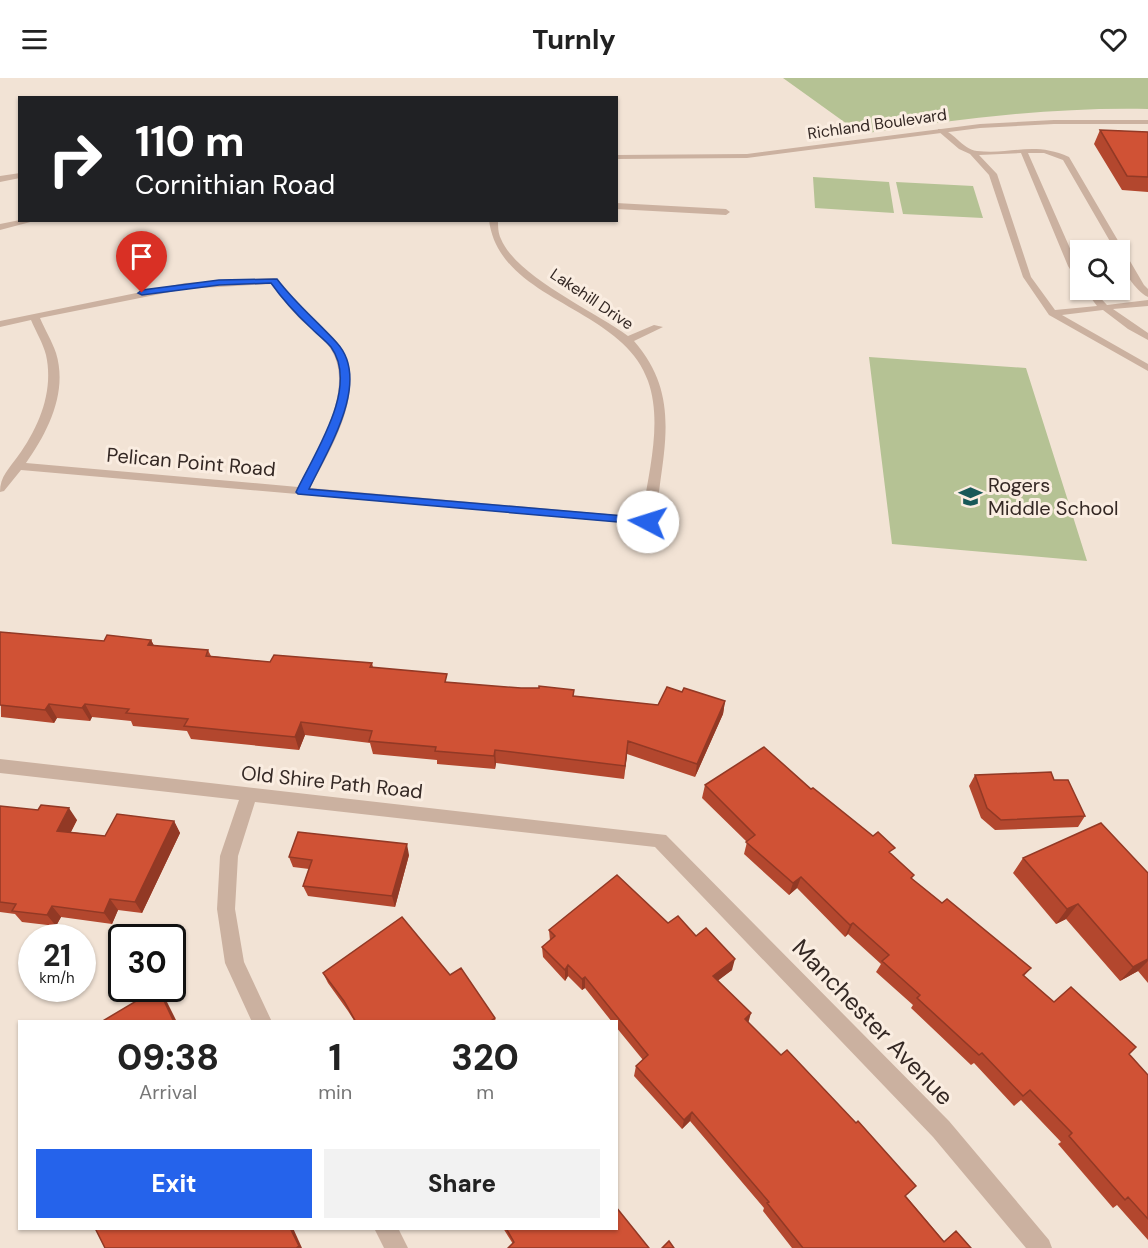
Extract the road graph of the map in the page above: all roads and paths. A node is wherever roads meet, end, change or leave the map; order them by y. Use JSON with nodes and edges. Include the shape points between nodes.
{"nodes":[{"id":1,"x":1146,"y":122,"type":"edge"},
{"id":2,"x":940,"y":130,"type":"junction"},
{"id":3,"x":1023,"y":150,"type":"junction"},
{"id":4,"x":973,"y":153,"type":"junction"},
{"id":5,"x":618,"y":156,"type":"edge"},
{"id":6,"x":18,"y":176,"type":"edge"},
{"id":7,"x":0,"y":179,"type":"edge"},
{"id":8,"x":618,"y":207,"type":"edge"},
{"id":9,"x":726,"y":213,"type":"dead end"},
{"id":10,"x":24,"y":222,"type":"edge"},
{"id":11,"x":493,"y":222,"type":"edge"},
{"id":12,"x":0,"y":227,"type":"edge"},
{"id":13,"x":1113,"y":240,"type":"edge"},
{"id":14,"x":1070,"y":262,"type":"edge"},
{"id":15,"x":1130,"y":270,"type":"edge"},
{"id":16,"x":1148,"y":294,"type":"edge"},
{"id":17,"x":1098,"y":300,"type":"edge"},
{"id":18,"x":1148,"y":303,"type":"edge"},
{"id":19,"x":1105,"y":307,"type":"junction"},
{"id":20,"x":1053,"y":313,"type":"junction"},
{"id":21,"x":34,"y":316,"type":"junction"},
{"id":22,"x":0,"y":324,"type":"edge"},
{"id":23,"x":658,"y":327,"type":"dead end"},
{"id":24,"x":1148,"y":337,"type":"edge"},
{"id":25,"x":627,"y":340,"type":"junction"},
{"id":26,"x":1148,"y":368,"type":"edge"},
{"id":27,"x":18,"y":466,"type":"junction"},
{"id":28,"x":0,"y":488,"type":"edge"},
{"id":29,"x":302,"y":492,"type":"junction"},
{"id":30,"x":648,"y":522,"type":"joint"},
{"id":31,"x":0,"y":766,"type":"edge"},
{"id":32,"x":249,"y":794,"type":"junction"},
{"id":33,"x":660,"y":840,"type":"joint"},
{"id":34,"x":261,"y":1020,"type":"edge"},
{"id":35,"x":386,"y":1230,"type":"edge"},
{"id":36,"x":397,"y":1248,"type":"edge"},
{"id":37,"x":1041,"y":1248,"type":"edge"}],
"edges":[{"from":1,"to":2,"type":"street","name":"Richland Boulevard","via":[[1026,123]]},
{"from":2,"to":4,"type":"lane"},
{"from":2,"to":5,"type":"street","name":"Richland Boulevard","via":[[747,156]]},
{"from":3,"to":4,"type":"lane"},
{"from":3,"to":13,"type":"lane","via":[[1056,153],[1066,159]]},
{"from":3,"to":14,"type":"lane"},
{"from":4,"to":20,"type":"lane","via":[[993,174],[1027,277]]},
{"from":6,"to":7,"type":"street"},
{"from":8,"to":9,"type":"street"},
{"from":10,"to":12,"type":"street"},
{"from":11,"to":25,"type":"street","name":"Lakehill Drive","via":[[492,231],[501,252],[525,273]]},
{"from":15,"to":16,"type":"lane"},
{"from":17,"to":19,"type":"lane"},
{"from":18,"to":19,"type":"lane"},
{"from":19,"to":20,"type":"lane"},
{"from":19,"to":24,"type":"lane"},
{"from":20,"to":26,"type":"lane"},
{"from":21,"to":22,"type":"street"},
{"from":21,"to":27,"type":"street","via":[[51,354],[53,380],[41,433]]},
{"from":21,"to":29,"type":"street","via":[[185,286],[274,281],[288,301],[335,346],[344,365],[345,392],[336,420]]},
{"from":23,"to":25,"type":"street"},
{"from":25,"to":30,"type":"street","name":"Lakehill Drive","via":[[647,366],[659,399]]},
{"from":27,"to":28,"type":"street"},
{"from":27,"to":29,"type":"street","name":"Pelican Point Road"},
{"from":29,"to":30,"type":"street","name":"Pelican Point Road"},
{"from":31,"to":32,"type":"street","name":"Old Shire Path Road"},
{"from":32,"to":33,"type":"street","name":"Old Shire Path Road"},
{"from":32,"to":34,"type":"street","via":[[229,856],[226,909],[235,963]]},
{"from":33,"to":37,"type":"street","name":"Manchester Avenue","via":[[941,1129]]},
{"from":35,"to":36,"type":"street"}]}
